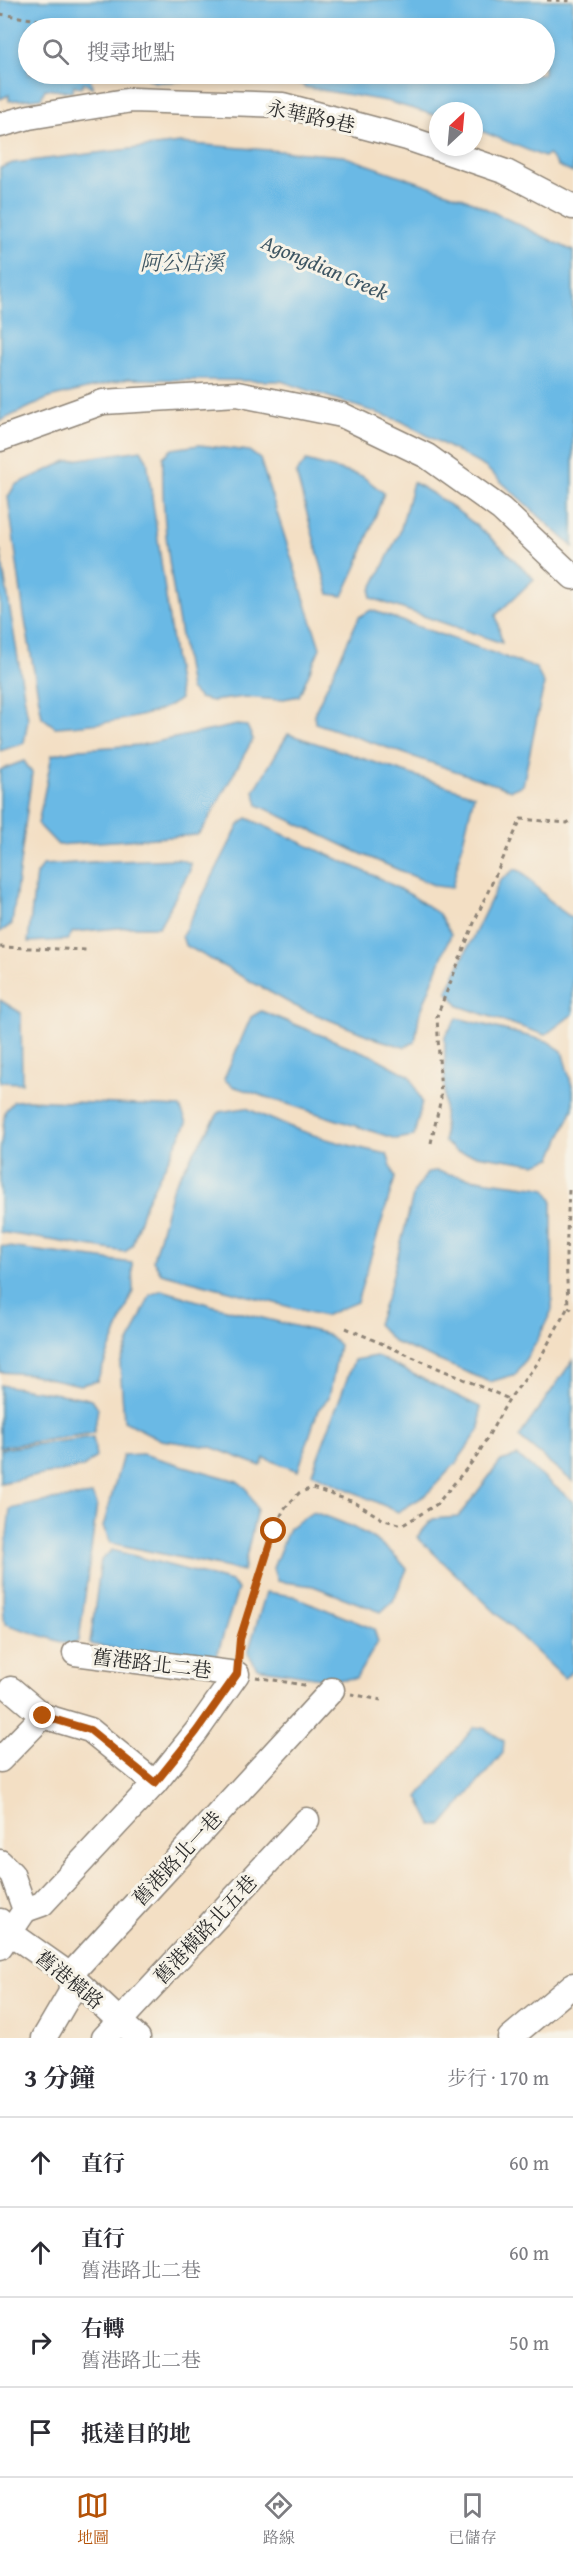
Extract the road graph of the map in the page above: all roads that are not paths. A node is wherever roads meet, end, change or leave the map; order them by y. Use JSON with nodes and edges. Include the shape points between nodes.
{"nodes":[{"id":1,"x":0,"y":125,"type":"edge"},
{"id":2,"x":573,"y":207,"type":"edge"},
{"id":3,"x":0,"y":439,"type":"edge"},
{"id":4,"x":573,"y":577,"type":"edge"},
{"id":5,"x":75,"y":1653,"type":"dead end"},
{"id":6,"x":11,"y":1689,"type":"dead end"},
{"id":7,"x":332,"y":1690,"type":"road end"},
{"id":8,"x":43,"y":1716,"type":"junction"},
{"id":9,"x":0,"y":1760,"type":"edge"},
{"id":10,"x":155,"y":1783,"type":"junction"},
{"id":11,"x":307,"y":1820,"type":"dead end"},
{"id":12,"x":0,"y":1862,"type":"edge"},
{"id":13,"x":25,"y":1910,"type":"junction"},
{"id":14,"x":3,"y":1934,"type":"edge"},
{"id":15,"x":70,"y":1975,"type":"junction"},
{"id":16,"x":573,"y":1985,"type":"edge"},
{"id":17,"x":120,"y":2020,"type":"junction"},
{"id":18,"x":44,"y":2038,"type":"edge"},
{"id":19,"x":104,"y":2038,"type":"edge"},
{"id":20,"x":138,"y":2038,"type":"edge"},
{"id":21,"x":510,"y":2038,"type":"edge"}],
"edges":[{"from":1,"to":2,"type":"street","name":"永華路9巷","via":[[132,100],[284,105],[408,138],[506,172]]},
{"from":3,"to":4,"type":"street","via":[[103,402],[237,394],[342,415],[427,456],[501,509]]},
{"from":5,"to":10,"type":"street","name":"舊港路北二巷","via":[[237,1674]]},
{"from":6,"to":8,"type":"street"},
{"from":7,"to":15,"type":"street","name":"舊港路北一巷"},
{"from":8,"to":9,"type":"street"},
{"from":8,"to":10,"type":"street","via":[[90,1730]]},
{"from":10,"to":13,"type":"street","name":"舊港路北二巷","via":[[42,1904]]},
{"from":11,"to":17,"type":"street","name":"舊港橫路北五巷"},
{"from":12,"to":13,"type":"street","via":[[12,1874]]},
{"from":13,"to":14,"type":"street"},
{"from":14,"to":15,"type":"street","name":"舊港橫路"},
{"from":15,"to":17,"type":"street","name":"舊港橫路"},
{"from":15,"to":18,"type":"street","via":[[71,1992]]},
{"from":16,"to":21,"type":"street"},
{"from":17,"to":19,"type":"street","name":"舊港橫路北五巷"},
{"from":17,"to":20,"type":"street","name":"舊港橫路"}]}
